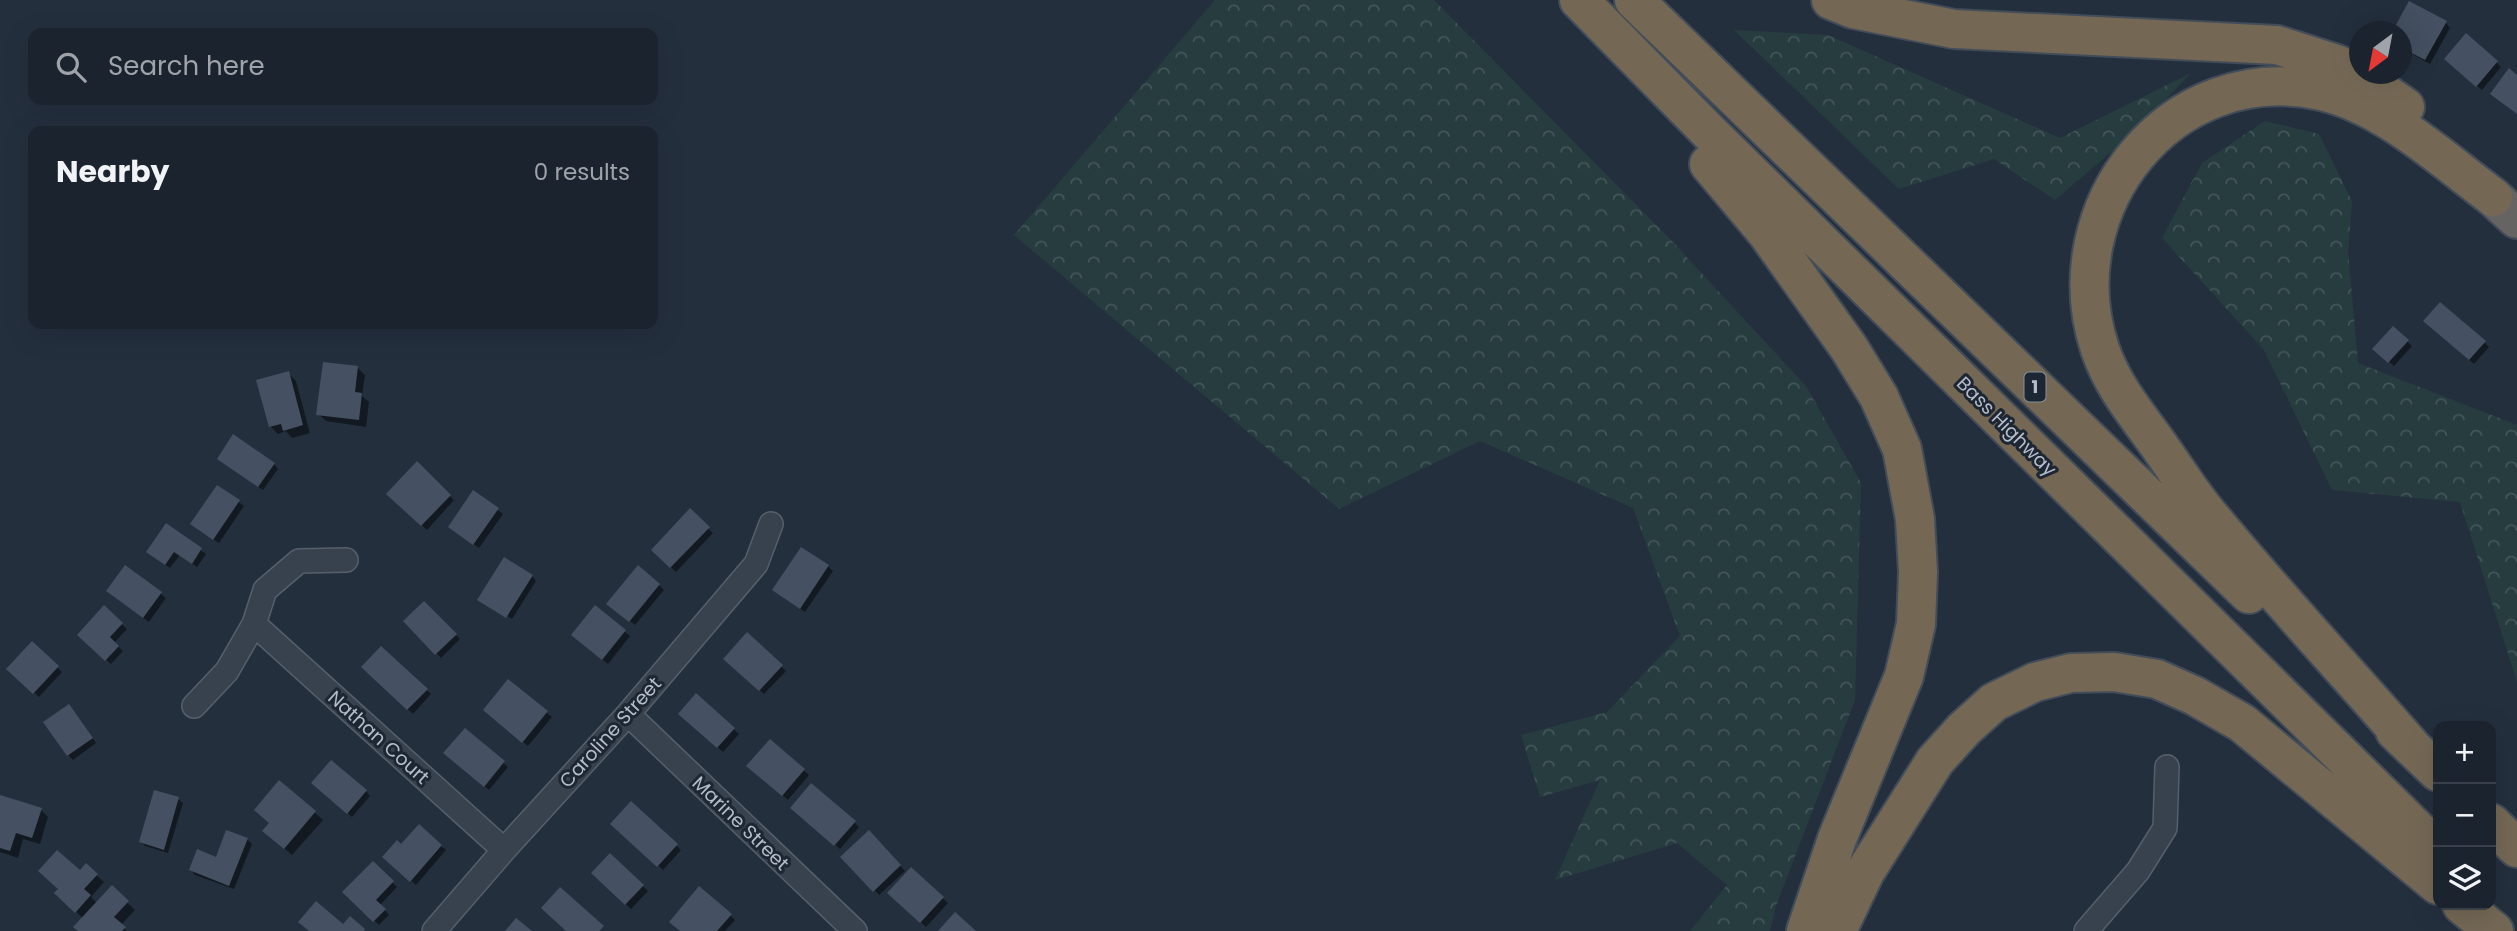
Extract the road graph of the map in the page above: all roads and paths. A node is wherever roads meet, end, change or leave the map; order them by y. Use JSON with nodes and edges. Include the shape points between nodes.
{"nodes":[{"id":1,"x":1553,"y":0,"type":"edge"},
{"id":2,"x":1579,"y":0,"type":"edge"},
{"id":3,"x":1634,"y":0,"type":"edge"},
{"id":4,"x":1832,"y":0,"type":"edge"},
{"id":5,"x":2505,"y":208,"type":"edge"},
{"id":6,"x":771,"y":524,"type":"dead end"},
{"id":7,"x":346,"y":561,"type":"dead end"},
{"id":8,"x":254,"y":624,"type":"junction"},
{"id":9,"x":194,"y":706,"type":"dead end"},
{"id":10,"x":628,"y":714,"type":"junction"},
{"id":11,"x":2426,"y":760,"type":"edge"},
{"id":12,"x":2167,"y":767,"type":"dead end"},
{"id":13,"x":2496,"y":828,"type":"edge"},
{"id":14,"x":2436,"y":847,"type":"edge"},
{"id":15,"x":2517,"y":848,"type":"edge"},
{"id":16,"x":504,"y":850,"type":"junction"},
{"id":17,"x":2433,"y":881,"type":"edge"},
{"id":18,"x":434,"y":931,"type":"edge"},
{"id":19,"x":855,"y":931,"type":"edge"},
{"id":20,"x":1806,"y":931,"type":"edge"},
{"id":21,"x":1837,"y":931,"type":"edge"},
{"id":22,"x":2086,"y":931,"type":"edge"}],
"edges":[{"from":1,"to":20,"type":"highway","via":[[1713,168],[1768,233],[1849,348],[1879,397],[1902,449],[1914,519],[1916,625],[1904,676],[1837,839]]},
{"from":2,"to":14,"type":"highway","name":"Bass Highway"},
{"from":3,"to":11,"type":"highway","number":"1"},
{"from":4,"to":5,"type":"highway","via":[[1853,9],[1954,29],[2277,45],[2301,51],[2359,75],[2406,108]]},
{"from":5,"to":11,"type":"highway","via":[[2368,109],[2323,92],[2260,88],[2199,105],[2154,135],[2108,198],[2092,248],[2094,325],[2126,402],[2207,512]]},
{"from":6,"to":10,"type":"street","name":"Caroline Street","via":[[756,565]]},
{"from":7,"to":8,"type":"street","via":[[299,561],[265,590]]},
{"from":8,"to":9,"type":"street","via":[[227,671]]},
{"from":8,"to":16,"type":"street","name":"Nathan Court"},
{"from":10,"to":16,"type":"street","name":"Caroline Street"},
{"from":10,"to":19,"type":"street","name":"Marine Street"},
{"from":12,"to":22,"type":"street","via":[[2165,828],[2138,871]]},
{"from":13,"to":15,"type":"highway"},
{"from":16,"to":18,"type":"street","name":"Caroline Street"},
{"from":17,"to":21,"type":"highway","via":[[2242,723],[2195,696],[2157,679],[2115,672],[2071,673],[2035,682],[1994,702],[1949,745],[1865,872]]}]}
